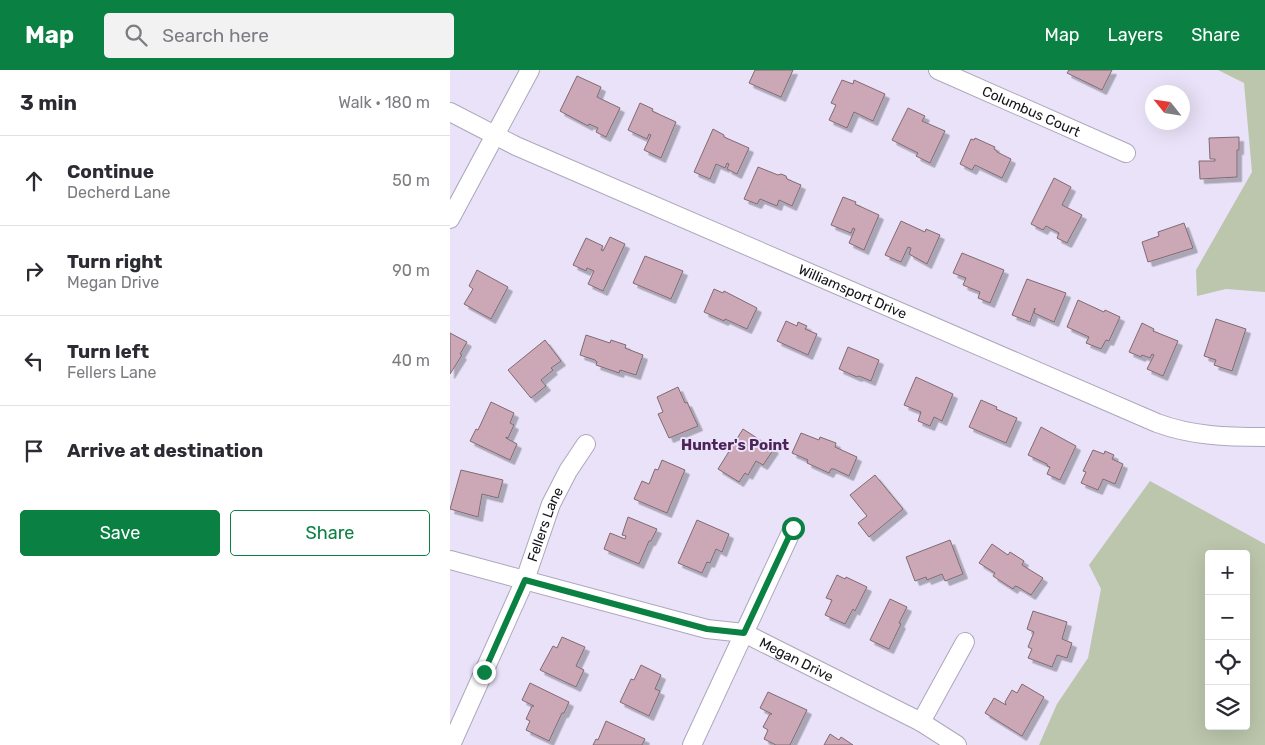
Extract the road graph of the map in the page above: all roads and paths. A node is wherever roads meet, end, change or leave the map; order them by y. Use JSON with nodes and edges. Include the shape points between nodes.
{"nodes":[{"id":1,"x":530,"y":70,"type":"edge"},
{"id":2,"x":938,"y":70,"type":"edge"},
{"id":3,"x":450,"y":112,"type":"edge"},
{"id":4,"x":495,"y":136,"type":"junction"},
{"id":5,"x":1126,"y":153,"type":"dead end"},
{"id":6,"x":450,"y":219,"type":"edge"},
{"id":7,"x":1265,"y":437,"type":"edge"},
{"id":8,"x":586,"y":444,"type":"dead end"},
{"id":9,"x":793,"y":528,"type":"dead end"},
{"id":10,"x":450,"y":560,"type":"edge"},
{"id":11,"x":525,"y":580,"type":"junction"},
{"id":12,"x":744,"y":633,"type":"junction"},
{"id":13,"x":965,"y":642,"type":"dead end"},
{"id":14,"x":921,"y":722,"type":"junction"},
{"id":15,"x":451,"y":745,"type":"edge"},
{"id":16,"x":692,"y":745,"type":"edge"},
{"id":17,"x":956,"y":745,"type":"edge"}],
"edges":[{"from":1,"to":4,"type":"street"},
{"from":2,"to":5,"type":"street","name":"Columbus Court"},
{"from":3,"to":4,"type":"street","name":"Williamsport Drive"},
{"from":4,"to":6,"type":"street"},
{"from":4,"to":7,"type":"street","name":"Williamsport Drive","via":[[1157,423],[1216,437]]},
{"from":8,"to":11,"type":"street","name":"Fellers Lane","via":[[551,504]]},
{"from":9,"to":12,"type":"street"},
{"from":10,"to":11,"type":"street","name":"Megan Drive"},
{"from":11,"to":12,"type":"street","name":"Megan Drive","via":[[707,629]]},
{"from":11,"to":15,"type":"street","name":"Fellers Lane"},
{"from":12,"to":14,"type":"street","name":"Megan Drive"},
{"from":12,"to":16,"type":"street"},
{"from":13,"to":14,"type":"street"},
{"from":14,"to":17,"type":"street","name":"Megan Drive"}]}
